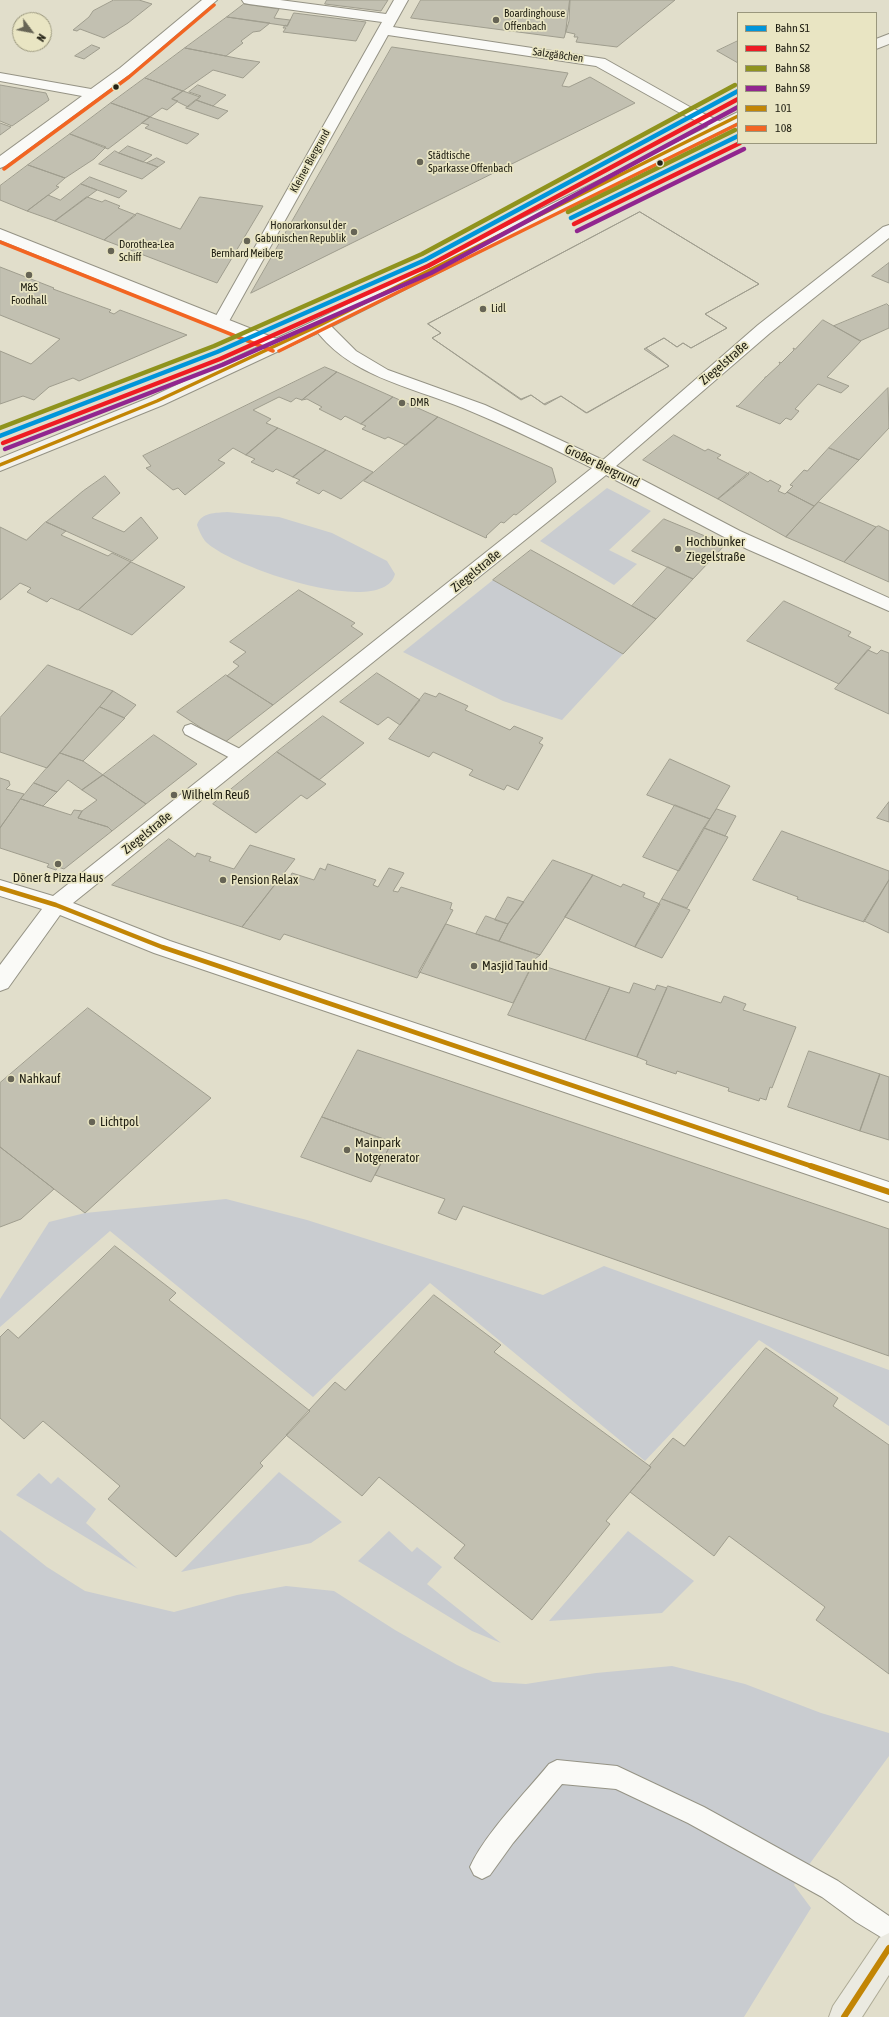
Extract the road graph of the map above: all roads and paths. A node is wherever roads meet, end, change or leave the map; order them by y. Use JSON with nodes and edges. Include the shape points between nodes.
{"nodes":[{"id":1,"x":210,"y":0,"type":"edge"},
{"id":2,"x":249,"y":0,"type":"edge"},
{"id":3,"x":401,"y":0,"type":"edge"},
{"id":4,"x":386,"y":25,"type":"junction"},
{"id":5,"x":889,"y":38,"type":"edge"},
{"id":6,"x":877,"y":44,"type":"edge"},
{"id":7,"x":0,"y":78,"type":"edge"},
{"id":8,"x":95,"y":94,"type":"junction"},
{"id":9,"x":737,"y":116,"type":"edge"},
{"id":10,"x":718,"y":126,"type":"junction"},
{"id":11,"x":0,"y":163,"type":"edge"},
{"id":12,"x":889,"y":230,"type":"edge"},
{"id":13,"x":0,"y":234,"type":"edge"},
{"id":14,"x":220,"y":323,"type":"junction"},
{"id":15,"x":320,"y":325,"type":"junction"},
{"id":16,"x":276,"y":345,"type":"junction"},
{"id":17,"x":0,"y":465,"type":"edge"},
{"id":18,"x":605,"y":467,"type":"junction"},
{"id":19,"x":889,"y":605,"type":"edge"},
{"id":20,"x":191,"y":730,"type":"dead end"},
{"id":21,"x":242,"y":757,"type":"junction"},
{"id":22,"x":0,"y":888,"type":"edge"},
{"id":23,"x":56,"y":905,"type":"junction"},
{"id":24,"x":0,"y":982,"type":"edge"},
{"id":25,"x":889,"y":1192,"type":"edge"},
{"id":26,"x":482,"y":1867,"type":"dead end"},
{"id":27,"x":889,"y":1930,"type":"edge"},
{"id":28,"x":889,"y":1948,"type":"edge"},
{"id":29,"x":844,"y":2017,"type":"edge"}],
"edges":[{"from":1,"to":8,"type":"street","via":[[179,28]]},
{"from":2,"to":4,"type":"street","name":"Salzgäßchen"},
{"from":3,"to":4,"type":"street","name":"Kleiner Biergrund"},
{"from":4,"to":10,"type":"street","name":"Salzgäßchen","via":[[600,62]]},
{"from":4,"to":14,"type":"street","name":"Kleiner Biergrund"},
{"from":5,"to":6,"type":"main road"},
{"from":7,"to":8,"type":"street"},
{"from":8,"to":11,"type":"street"},
{"from":9,"to":10,"type":"main road"},
{"from":10,"to":15,"type":"main road"},
{"from":12,"to":18,"type":"street","name":"Ziegelstraße","via":[[764,329]]},
{"from":13,"to":14,"type":"street"},
{"from":14,"to":16,"type":"street"},
{"from":15,"to":16,"type":"main road"},
{"from":15,"to":18,"type":"street","name":"Großer Biergrund","via":[[335,343],[368,367],[415,387],[459,401]]},
{"from":16,"to":17,"type":"main road","via":[[157,401]]},
{"from":18,"to":19,"type":"street","name":"Großer Biergrund","via":[[734,534]]},
{"from":18,"to":21,"type":"street","name":"Ziegelstraße"},
{"from":20,"to":21,"type":"lane"},
{"from":21,"to":23,"type":"street","name":"Ziegelstraße"},
{"from":22,"to":23,"type":"street"},
{"from":23,"to":24,"type":"street","name":"Ziegelstraße"},
{"from":23,"to":25,"type":"street","via":[[162,947]]},
{"from":26,"to":27,"type":"lane","via":[[556,1772],[617,1778],[696,1815],[830,1889]]},
{"from":28,"to":29,"type":"main road"}]}
